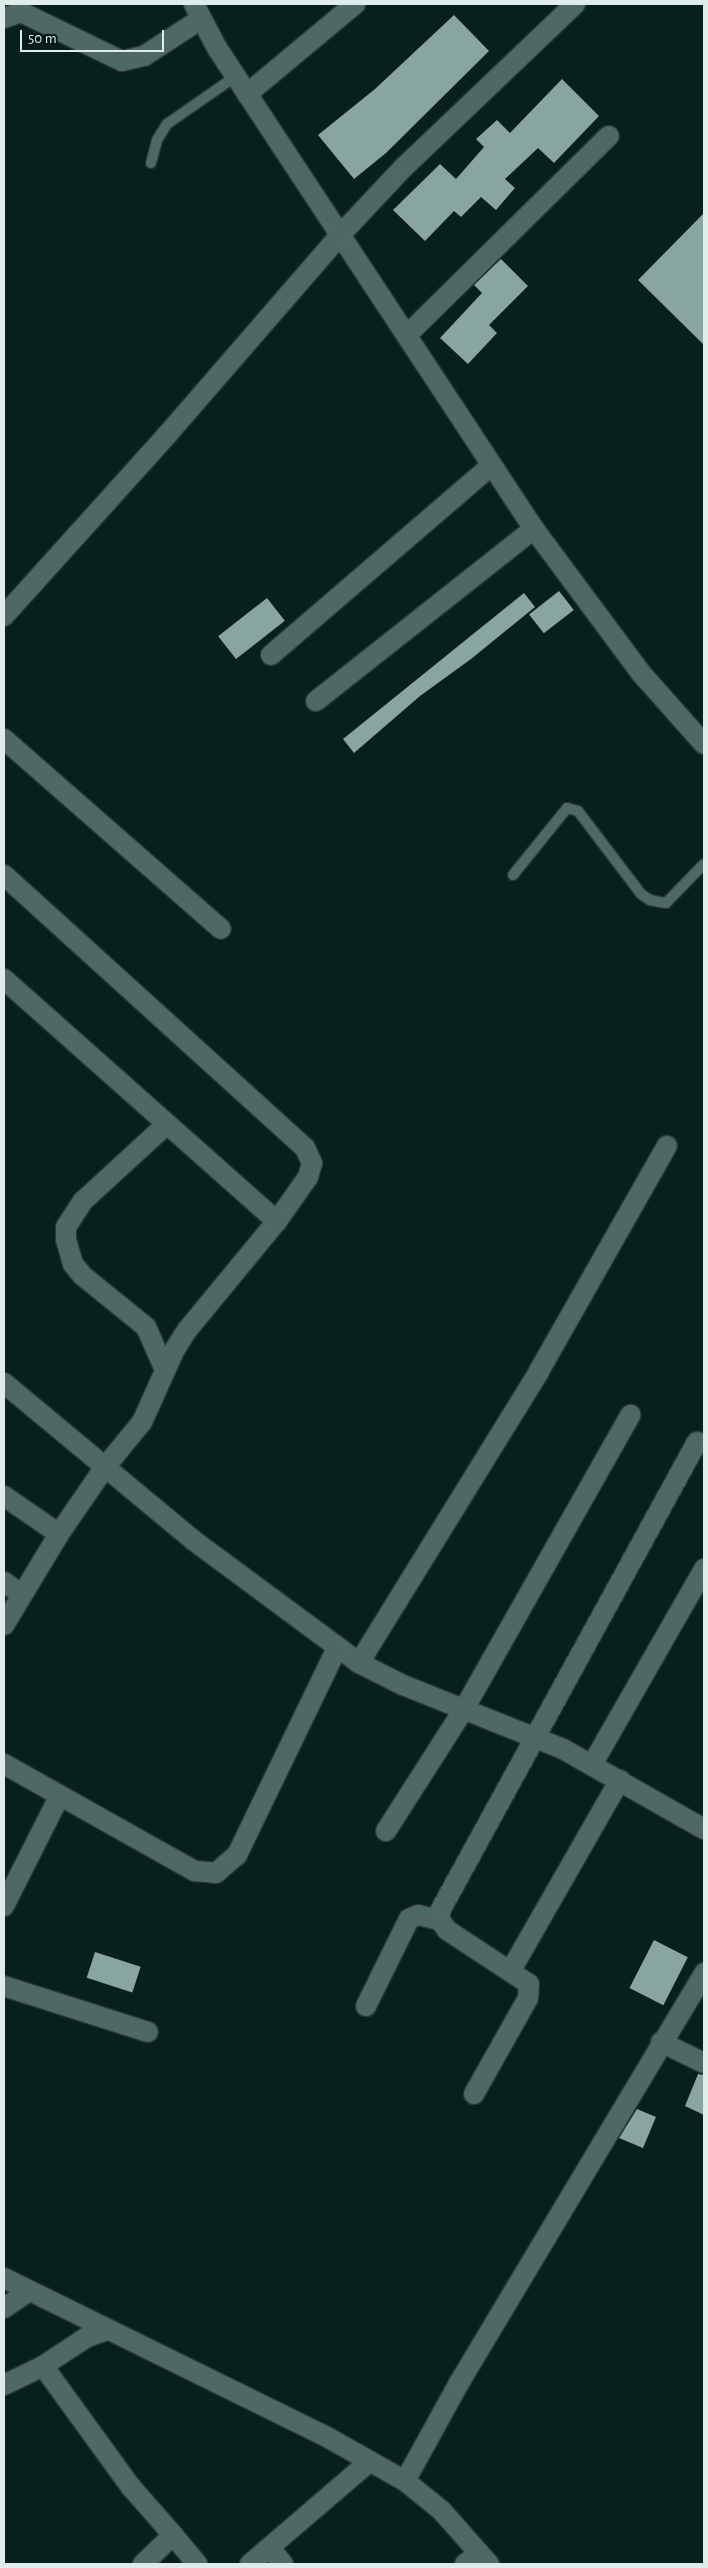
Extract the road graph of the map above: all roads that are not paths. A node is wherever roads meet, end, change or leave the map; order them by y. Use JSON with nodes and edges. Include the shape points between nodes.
{"nodes":[{"id":1,"x":355,"y":4,"type":"edge"},
{"id":2,"x":575,"y":4,"type":"edge"},
{"id":3,"x":197,"y":11,"type":"edge"},
{"id":4,"x":4,"y":18,"type":"edge"},
{"id":5,"x":236,"y":76,"type":"junction"},
{"id":6,"x":248,"y":94,"type":"junction"},
{"id":7,"x":609,"y":136,"type":"dead end"},
{"id":8,"x":152,"y":163,"type":"dead end"},
{"id":9,"x":341,"y":234,"type":"junction"},
{"id":10,"x":408,"y":334,"type":"junction"},
{"id":11,"x":492,"y":465,"type":"junction"},
{"id":12,"x":534,"y":529,"type":"junction"},
{"id":13,"x":4,"y":616,"type":"edge"},
{"id":14,"x":270,"y":655,"type":"dead end"},
{"id":15,"x":316,"y":701,"type":"dead end"},
{"id":16,"x":4,"y":739,"type":"edge"},
{"id":17,"x":704,"y":744,"type":"edge"},
{"id":18,"x":704,"y":864,"type":"edge"},
{"id":19,"x":513,"y":875,"type":"dead end"},
{"id":20,"x":4,"y":876,"type":"edge"},
{"id":21,"x":221,"y":928,"type":"dead end"},
{"id":22,"x":4,"y":979,"type":"edge"},
{"id":23,"x":167,"y":1124,"type":"junction"},
{"id":24,"x":667,"y":1146,"type":"dead end"},
{"id":25,"x":277,"y":1221,"type":"junction"},
{"id":26,"x":165,"y":1370,"type":"junction"},
{"id":27,"x":4,"y":1384,"type":"edge"},
{"id":28,"x":630,"y":1415,"type":"dead end"},
{"id":29,"x":697,"y":1442,"type":"dead end"},
{"id":30,"x":105,"y":1467,"type":"junction"},
{"id":31,"x":4,"y":1496,"type":"edge"},
{"id":32,"x":59,"y":1534,"type":"junction"},
{"id":33,"x":704,"y":1569,"type":"edge"},
{"id":34,"x":4,"y":1582,"type":"edge"},
{"id":35,"x":21,"y":1594,"type":"junction"},
{"id":36,"x":4,"y":1626,"type":"edge"},
{"id":37,"x":337,"y":1648,"type":"junction"},
{"id":38,"x":359,"y":1662,"type":"junction"},
{"id":39,"x":464,"y":1709,"type":"junction"},
{"id":40,"x":534,"y":1737,"type":"junction"},
{"id":41,"x":592,"y":1763,"type":"junction"},
{"id":42,"x":4,"y":1764,"type":"edge"},
{"id":43,"x":620,"y":1780,"type":"junction"},
{"id":44,"x":59,"y":1797,"type":"junction"},
{"id":45,"x":704,"y":1829,"type":"edge"},
{"id":46,"x":386,"y":1831,"type":"dead end"},
{"id":47,"x":4,"y":1906,"type":"edge"},
{"id":48,"x":440,"y":1920,"type":"junction"},
{"id":49,"x":511,"y":1970,"type":"junction"},
{"id":50,"x":704,"y":1973,"type":"edge"},
{"id":51,"x":4,"y":1986,"type":"edge"},
{"id":52,"x":366,"y":2006,"type":"dead end"},
{"id":53,"x":148,"y":2032,"type":"dead end"},
{"id":54,"x":661,"y":2042,"type":"junction"},
{"id":55,"x":704,"y":2063,"type":"edge"},
{"id":56,"x":474,"y":2094,"type":"dead end"},
{"id":57,"x":4,"y":2278,"type":"edge"},
{"id":58,"x":29,"y":2291,"type":"junction"},
{"id":59,"x":4,"y":2308,"type":"edge"},
{"id":60,"x":107,"y":2330,"type":"junction"},
{"id":61,"x":43,"y":2366,"type":"junction"},
{"id":62,"x":4,"y":2385,"type":"edge"},
{"id":63,"x":370,"y":2461,"type":"junction"},
{"id":64,"x":405,"y":2481,"type":"junction"},
{"id":65,"x":173,"y":2535,"type":"junction"},
{"id":66,"x":270,"y":2548,"type":"junction"},
{"id":67,"x":477,"y":2560,"type":"edge"},
{"id":68,"x":143,"y":2564,"type":"edge"},
{"id":69,"x":197,"y":2564,"type":"edge"},
{"id":70,"x":250,"y":2564,"type":"edge"},
{"id":71,"x":283,"y":2564,"type":"edge"}],
"edges":[{"from":1,"to":6,"type":"street"},
{"from":2,"to":9,"type":"street","via":[[404,167]]},
{"from":3,"to":4,"type":"street","via":[[144,56],[122,61],[20,12]]},
{"from":3,"to":5,"type":"street"},
{"from":5,"to":6,"type":"street"},
{"from":5,"to":8,"type":"lane","via":[[167,124],[157,140]]},
{"from":6,"to":9,"type":"street"},
{"from":7,"to":10,"type":"street"},
{"from":9,"to":10,"type":"street"},
{"from":9,"to":13,"type":"street"},
{"from":10,"to":11,"type":"street"},
{"from":11,"to":12,"type":"street"},
{"from":11,"to":14,"type":"street"},
{"from":12,"to":15,"type":"street"},
{"from":12,"to":17,"type":"street","via":[[641,673]]},
{"from":16,"to":21,"type":"street"},
{"from":18,"to":19,"type":"lane","via":[[666,903],[650,900],[641,894],[578,811],[567,808]]},
{"from":20,"to":25,"type":"street","via":[[305,1148],[311,1157],[311,1170]]},
{"from":22,"to":23,"type":"street"},
{"from":23,"to":25,"type":"street"},
{"from":23,"to":26,"type":"street","via":[[83,1201],[66,1227],[73,1264],[83,1276],[146,1326]]},
{"from":24,"to":38,"type":"street","via":[[539,1371]]},
{"from":25,"to":26,"type":"street","via":[[187,1330]]},
{"from":26,"to":30,"type":"street","via":[[142,1422]]},
{"from":27,"to":30,"type":"street"},
{"from":28,"to":39,"type":"street"},
{"from":29,"to":40,"type":"street"},
{"from":30,"to":32,"type":"street"},
{"from":30,"to":37,"type":"street","via":[[243,1579]]},
{"from":31,"to":32,"type":"street"},
{"from":32,"to":35,"type":"street"},
{"from":33,"to":41,"type":"street"},
{"from":34,"to":35,"type":"street"},
{"from":35,"to":36,"type":"street"},
{"from":37,"to":38,"type":"street"},
{"from":37,"to":44,"type":"street","via":[[237,1855],[216,1873],[195,1871]]},
{"from":38,"to":39,"type":"street","via":[[403,1685]]},
{"from":39,"to":40,"type":"street"},
{"from":39,"to":46,"type":"street"},
{"from":40,"to":41,"type":"street"},
{"from":40,"to":48,"type":"street","via":[[444,1900]]},
{"from":41,"to":43,"type":"street"},
{"from":42,"to":44,"type":"street"},
{"from":43,"to":45,"type":"street"},
{"from":43,"to":49,"type":"street"},
{"from":44,"to":47,"type":"street"},
{"from":48,"to":49,"type":"street","via":[[447,1930]]},
{"from":48,"to":52,"type":"street","via":[[418,1914],[409,1920]]},
{"from":49,"to":56,"type":"street","via":[[528,1984],[528,1998]]},
{"from":50,"to":54,"type":"street"},
{"from":51,"to":53,"type":"street"},
{"from":54,"to":55,"type":"street"},
{"from":54,"to":64,"type":"street","via":[[459,2383]]},
{"from":57,"to":58,"type":"street"},
{"from":58,"to":59,"type":"street"},
{"from":58,"to":60,"type":"street"},
{"from":60,"to":61,"type":"street","via":[[87,2337]]},
{"from":60,"to":63,"type":"street"},
{"from":61,"to":62,"type":"street"},
{"from":61,"to":65,"type":"street","via":[[131,2487]]},
{"from":63,"to":64,"type":"street"},
{"from":63,"to":66,"type":"street"},
{"from":64,"to":67,"type":"street","via":[[440,2510]]},
{"from":65,"to":68,"type":"street"},
{"from":65,"to":69,"type":"street"},
{"from":66,"to":70,"type":"street"},
{"from":66,"to":71,"type":"street"}]}
